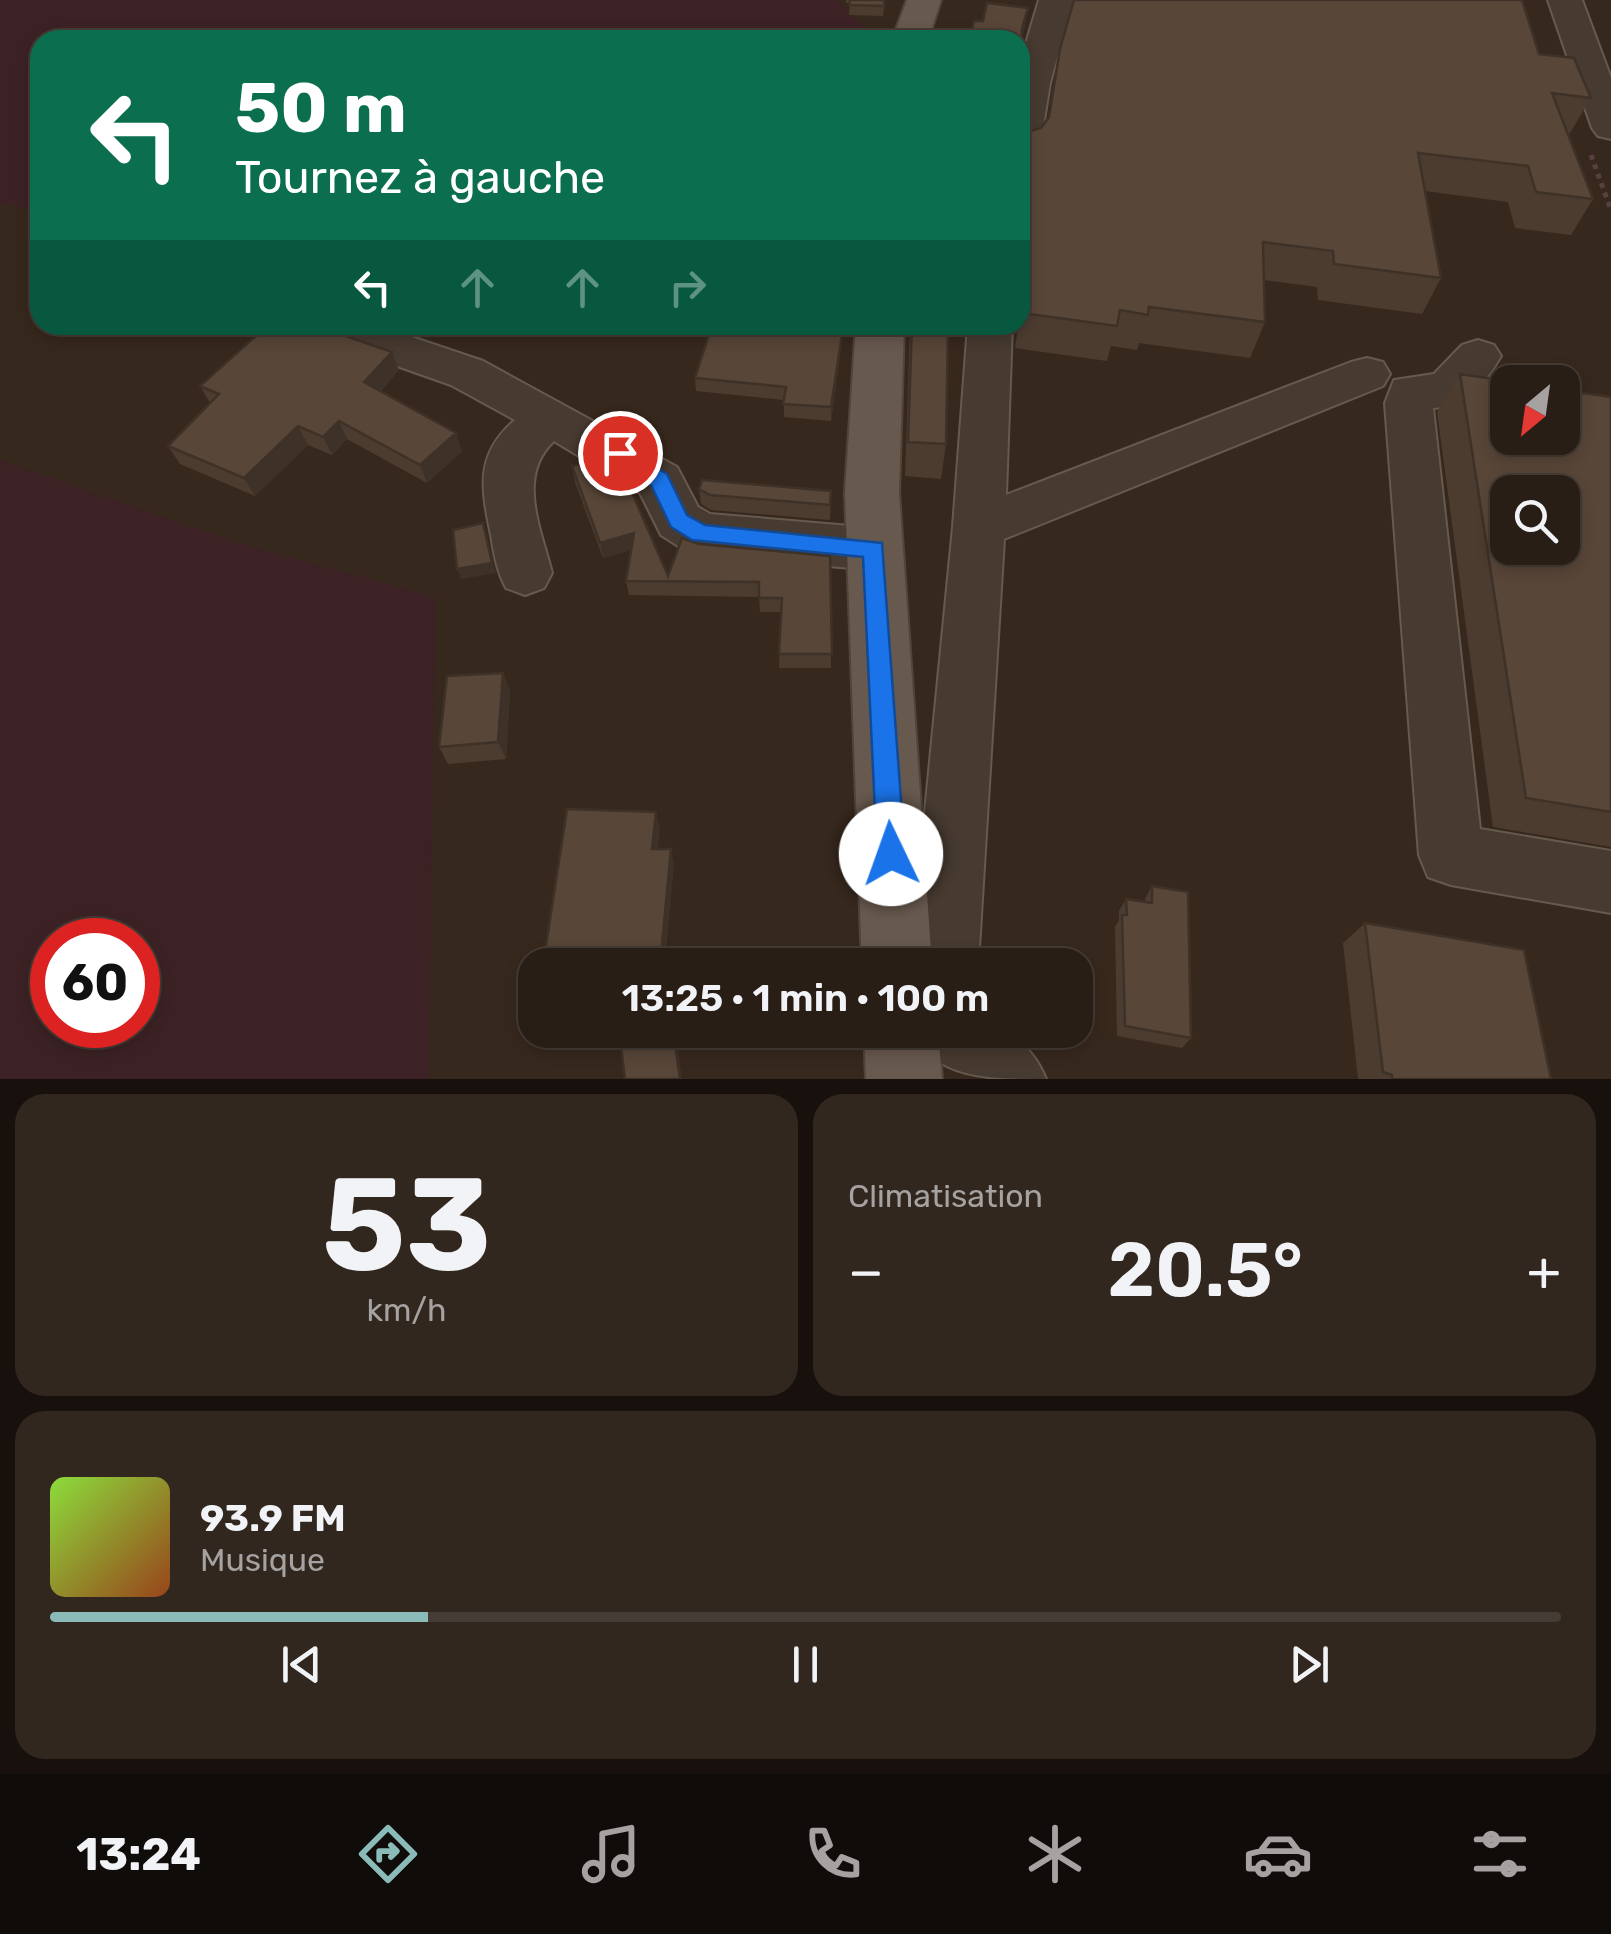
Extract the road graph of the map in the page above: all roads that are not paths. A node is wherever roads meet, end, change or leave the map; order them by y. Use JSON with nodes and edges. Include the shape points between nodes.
{"nodes":[{"id":1,"x":924,"y":0,"type":"edge"},
{"id":2,"x":1056,"y":0,"type":"edge"},
{"id":3,"x":1565,"y":0,"type":"edge"},
{"id":4,"x":914,"y":30,"type":"edge"},
{"id":5,"x":1030,"y":94,"type":"edge"},
{"id":6,"x":1611,"y":128,"type":"edge"},
{"id":7,"x":356,"y":335,"type":"edge"},
{"id":8,"x":880,"y":335,"type":"edge"},
{"id":9,"x":989,"y":335,"type":"edge"},
{"id":10,"x":1478,"y":356,"type":"dead end"},
{"id":11,"x":1367,"y":374,"type":"dead end"},
{"id":12,"x":564,"y":424,"type":"junction"},
{"id":13,"x":978,"y":527,"type":"junction"},
{"id":14,"x":874,"y":549,"type":"junction"},
{"id":15,"x":526,"y":572,"type":"dead end"},
{"id":16,"x":1611,"y":882,"type":"edge"},
{"id":17,"x":897,"y":948,"type":"edge"},
{"id":18,"x":945,"y":948,"type":"edge"},
{"id":19,"x":902,"y":1048,"type":"edge"},
{"id":20,"x":970,"y":1048,"type":"edge"},
{"id":21,"x":904,"y":1079,"type":"edge"},
{"id":22,"x":1010,"y":1079,"type":"edge"}],
"edges":[{"from":1,"to":4,"type":"main road"},
{"from":2,"to":5,"type":"street"},
{"from":3,"to":6,"type":"street"},
{"from":7,"to":12,"type":"street","via":[[467,374]]},
{"from":8,"to":14,"type":"main road"},
{"from":9,"to":13,"type":"street"},
{"from":10,"to":16,"type":"street","via":[[1447,390],[1411,392],[1409,403],[1451,855]]},
{"from":11,"to":13,"type":"street"},
{"from":12,"to":14,"type":"street","via":[[659,480],[679,521],[700,534]]},
{"from":12,"to":15,"type":"street","via":[[544,422],[516,447],[506,486]]},
{"from":13,"to":18,"type":"street"},
{"from":14,"to":17,"type":"main road"},
{"from":19,"to":21,"type":"main road"},
{"from":20,"to":22,"type":"street"}]}
